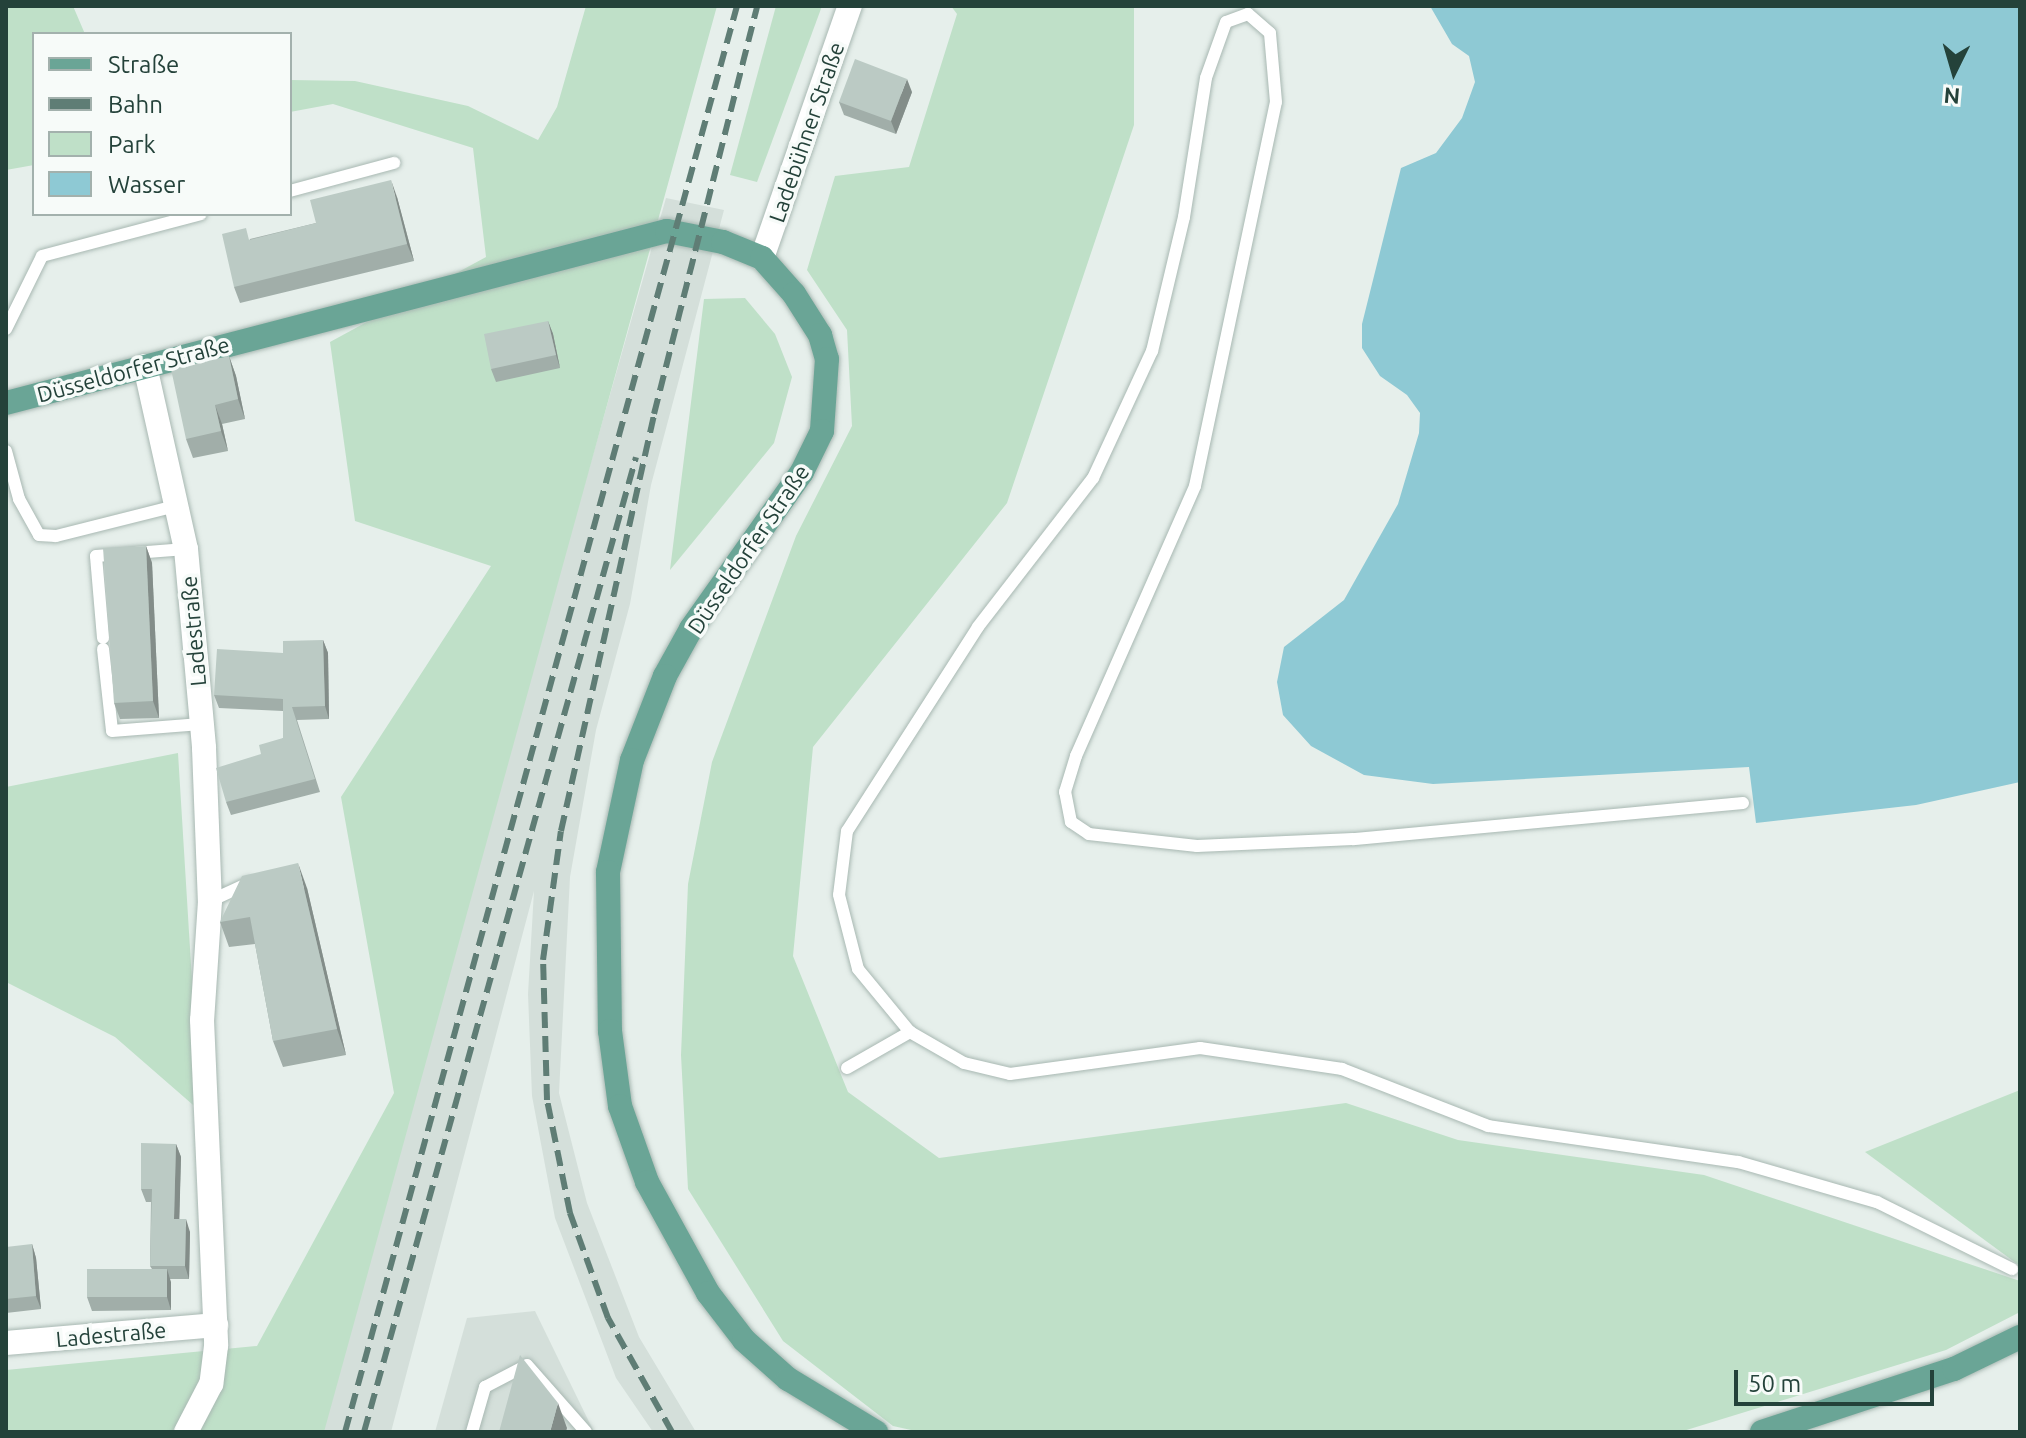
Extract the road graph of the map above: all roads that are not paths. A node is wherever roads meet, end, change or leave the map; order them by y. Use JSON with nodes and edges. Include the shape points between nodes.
{"nodes":[{"id":1,"x":850,"y":6,"type":"edge"},
{"id":2,"x":1248,"y":10,"type":"edge"},
{"id":3,"x":394,"y":163,"type":"dead end"},
{"id":4,"x":292,"y":190,"type":"edge"},
{"id":5,"x":193,"y":216,"type":"edge"},
{"id":6,"x":762,"y":258,"type":"junction"},
{"id":7,"x":6,"y":329,"type":"edge"},
{"id":8,"x":145,"y":366,"type":"junction"},
{"id":9,"x":6,"y":403,"type":"edge"},
{"id":10,"x":6,"y":451,"type":"edge"},
{"id":11,"x":179,"y":505,"type":"junction"},
{"id":12,"x":186,"y":549,"type":"junction"},
{"id":13,"x":201,"y":724,"type":"junction"},
{"id":14,"x":1743,"y":803,"type":"dead end"},
{"id":15,"x":267,"y":875,"type":"edge"},
{"id":16,"x":210,"y":901,"type":"junction"},
{"id":17,"x":910,"y":1032,"type":"junction"},
{"id":18,"x":847,"y":1068,"type":"dead end"},
{"id":19,"x":2012,"y":1269,"type":"dead end"},
{"id":20,"x":216,"y":1325,"type":"junction"},
{"id":21,"x":2020,"y":1337,"type":"edge"},
{"id":22,"x":6,"y":1343,"type":"edge"},
{"id":23,"x":1776,"y":1430,"type":"edge"},
{"id":24,"x":186,"y":1432,"type":"edge"},
{"id":25,"x":472,"y":1432,"type":"edge"},
{"id":26,"x":586,"y":1432,"type":"edge"},
{"id":27,"x":876,"y":1432,"type":"edge"}],
"edges":[{"from":1,"to":6,"type":"street","name":"Ladebühner Straße"},
{"from":2,"to":14,"type":"lane","via":[[1270,33],[1276,102],[1195,486],[1076,756],[1065,792],[1071,822],[1089,834],[1197,846],[1353,839]]},
{"from":2,"to":17,"type":"lane","via":[[1226,22],[1206,78],[1184,217],[1152,351],[1093,478],[978,627],[847,831],[839,895],[858,969]]},
{"from":3,"to":4,"type":"lane"},
{"from":5,"to":7,"type":"lane","via":[[42,256]]},
{"from":6,"to":8,"type":"main road","name":"Düsseldorfer Straße","via":[[723,242],[667,231]]},
{"from":6,"to":27,"type":"main road","name":"Düsseldorfer Straße","via":[[820,335],[827,359],[827,405],[802,472],[691,629],[665,676],[632,760],[608,872],[613,1074],[647,1182],[708,1293],[744,1340],[788,1379]]},
{"from":8,"to":9,"type":"main road","name":"Düsseldorfer Straße"},
{"from":8,"to":11,"type":"street","name":"Ladestraße"},
{"from":10,"to":11,"type":"lane","via":[[19,499],[39,535],[56,536]]},
{"from":11,"to":12,"type":"street","name":"Ladestraße"},
{"from":12,"to":13,"type":"street","name":"Ladestraße"},
{"from":12,"to":13,"type":"lane","via":[[96,556],[103,643],[112,731]]},
{"from":13,"to":16,"type":"street","name":"Ladestraße"},
{"from":15,"to":16,"type":"lane"},
{"from":16,"to":20,"type":"street","name":"Ladestraße","via":[[202,1020]]},
{"from":17,"to":18,"type":"lane"},
{"from":17,"to":19,"type":"lane","via":[[964,1063],[1010,1074],[1200,1048],[1342,1069],[1488,1126],[1738,1162],[1877,1202]]},
{"from":20,"to":22,"type":"street","name":"Ladestraße"},
{"from":20,"to":24,"type":"street","name":"Ladestraße","via":[[211,1384]]},
{"from":21,"to":23,"type":"main road","via":[[1954,1369]]},
{"from":25,"to":26,"type":"lane","via":[[485,1387],[527,1365]]}]}
